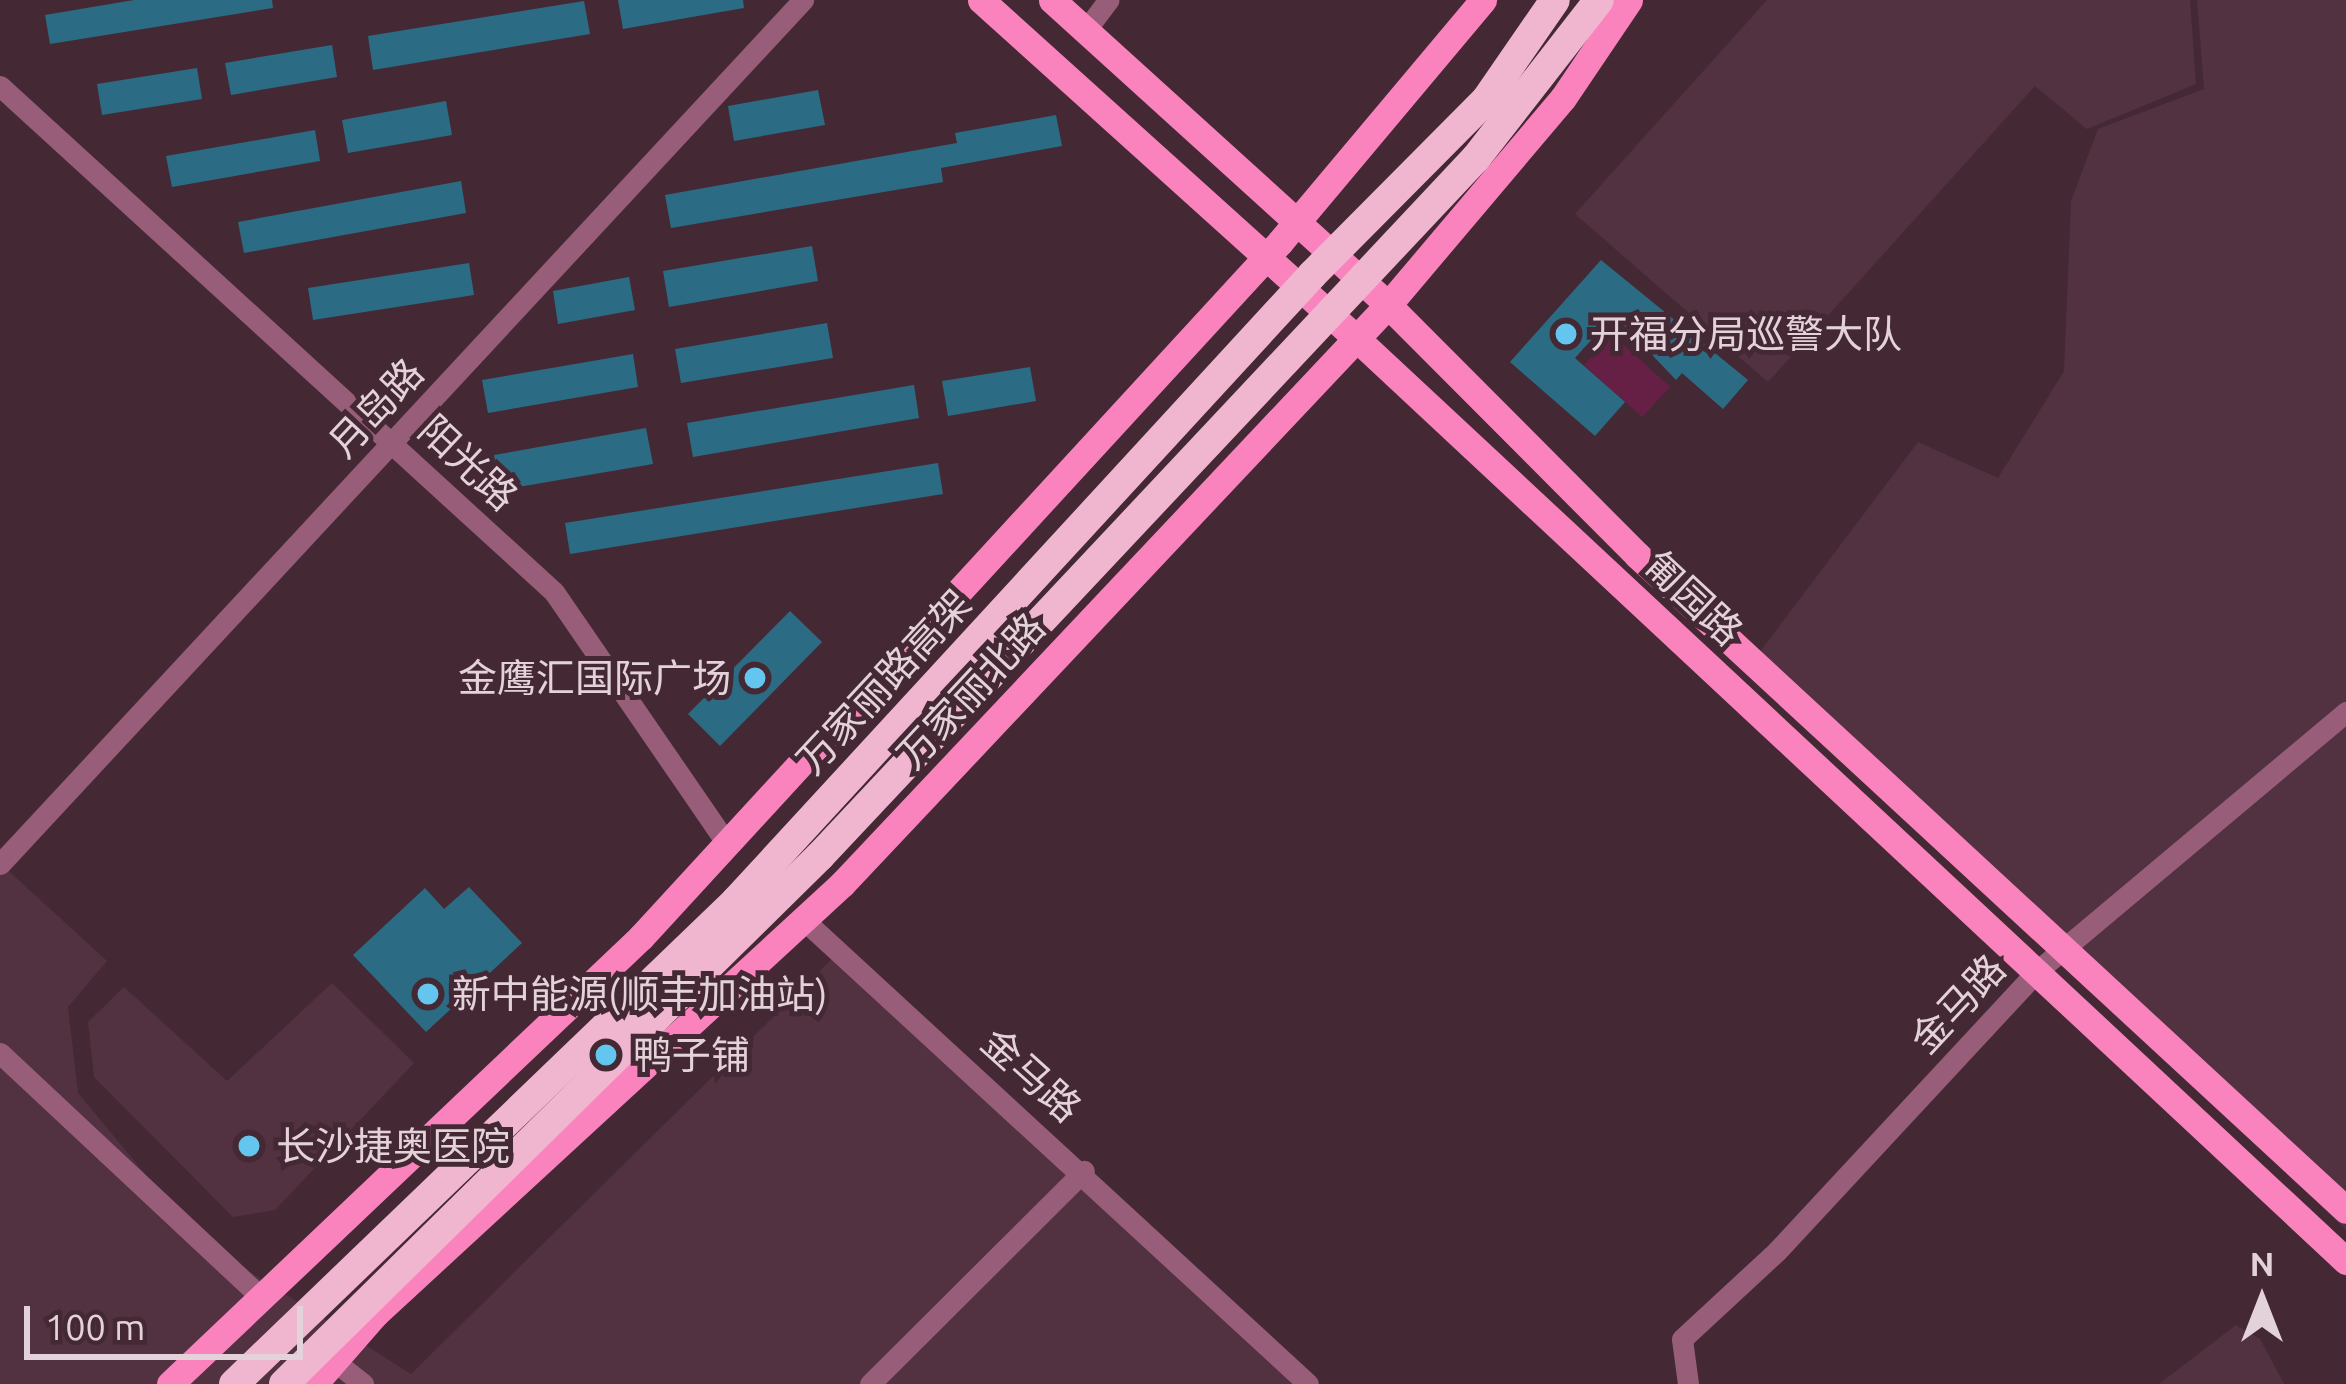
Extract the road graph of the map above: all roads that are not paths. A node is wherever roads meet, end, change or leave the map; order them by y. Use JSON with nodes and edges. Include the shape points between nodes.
{"nodes":[{"id":1,"x":802,"y":0,"type":"edge"},
{"id":2,"x":980,"y":0,"type":"edge"},
{"id":3,"x":1052,"y":0,"type":"edge"},
{"id":4,"x":1108,"y":0,"type":"edge"},
{"id":5,"x":1483,"y":0,"type":"edge"},
{"id":6,"x":1555,"y":0,"type":"edge"},
{"id":7,"x":1599,"y":0,"type":"edge"},
{"id":8,"x":1629,"y":0,"type":"edge"},
{"id":9,"x":1085,"y":31,"type":"junction"},
{"id":10,"x":0,"y":86,"type":"edge"},
{"id":11,"x":1295,"y":225,"type":"junction"},
{"id":12,"x":1264,"y":260,"type":"junction"},
{"id":13,"x":1388,"y":305,"type":"junction"},
{"id":14,"x":1356,"y":338,"type":"junction"},
{"id":15,"x":394,"y":442,"type":"junction"},
{"id":16,"x":2346,"y":712,"type":"edge"},
{"id":17,"x":727,"y":844,"type":"junction"},
{"id":18,"x":0,"y":864,"type":"edge"},
{"id":19,"x":806,"y":922,"type":"junction"},
{"id":20,"x":2064,"y":949,"type":"junction"},
{"id":21,"x":2036,"y":972,"type":"junction"},
{"id":22,"x":0,"y":1053,"type":"edge"},
{"id":23,"x":1084,"y":1171,"type":"junction"},
{"id":24,"x":2346,"y":1210,"type":"edge"},
{"id":25,"x":2346,"y":1261,"type":"edge"},
{"id":26,"x":261,"y":1298,"type":"junction"},
{"id":27,"x":334,"y":1361,"type":"junction"},
{"id":28,"x":170,"y":1384,"type":"edge"},
{"id":29,"x":234,"y":1384,"type":"edge"},
{"id":30,"x":284,"y":1384,"type":"edge"},
{"id":31,"x":314,"y":1384,"type":"edge"},
{"id":32,"x":363,"y":1384,"type":"edge"},
{"id":33,"x":870,"y":1384,"type":"edge"},
{"id":34,"x":1308,"y":1384,"type":"edge"},
{"id":35,"x":1688,"y":1384,"type":"edge"}],
"edges":[{"from":1,"to":15,"type":"street","name":"月岛路"},
{"from":2,"to":12,"type":"main road","name":"匍园路"},
{"from":3,"to":9,"type":"main road","name":"匍园路"},
{"from":4,"to":9,"type":"street"},
{"from":5,"to":11,"type":"main road","name":"万家丽北路"},
{"from":6,"to":29,"type":"highway","name":"万家丽路高架","bridge":true,"via":[[1486,100],[1312,275],[736,901]]},
{"from":7,"to":30,"type":"highway","name":"万家丽路高架","bridge":true,"via":[[1476,158],[820,856]]},
{"from":8,"to":13,"type":"main road","name":"万家丽北路","via":[[1564,98]]},
{"from":9,"to":11,"type":"main road","name":"匍园路"},
{"from":10,"to":15,"type":"street","name":"阳光路"},
{"from":11,"to":12,"type":"main road","name":"万家丽北路"},
{"from":11,"to":13,"type":"main road","name":"匍园路"},
{"from":12,"to":14,"type":"main road","name":"匍园路"},
{"from":12,"to":17,"type":"main road","name":"万家丽北路"},
{"from":13,"to":14,"type":"main road","name":"万家丽北路"},
{"from":13,"to":20,"type":"main road","name":"匍园路","via":[[1637,555]]},
{"from":14,"to":19,"type":"main road","name":"万家丽北路"},
{"from":14,"to":21,"type":"main road","name":"匍园路"},
{"from":15,"to":17,"type":"street","name":"阳光路","via":[[554,592]]},
{"from":15,"to":18,"type":"street","name":"月岛路"},
{"from":16,"to":20,"type":"street","name":"金马路"},
{"from":17,"to":26,"type":"main road","name":"万家丽北路","via":[[641,937]]},
{"from":19,"to":23,"type":"street","name":"金马路"},
{"from":19,"to":27,"type":"main road","name":"万家丽北路","via":[[375,1314]]},
{"from":20,"to":21,"type":"street","name":"金马路"},
{"from":20,"to":24,"type":"main road","name":"匍园路"},
{"from":21,"to":25,"type":"main road","name":"匍园路"},
{"from":21,"to":35,"type":"street","name":"金马路","via":[[1777,1251],[1682,1339]]},
{"from":22,"to":26,"type":"street"},
{"from":23,"to":33,"type":"street"},
{"from":23,"to":34,"type":"street","name":"金马路"},
{"from":26,"to":28,"type":"main road","name":"万家丽北路"},
{"from":27,"to":31,"type":"main road","name":"万家丽北路"},
{"from":27,"to":32,"type":"street"}]}
